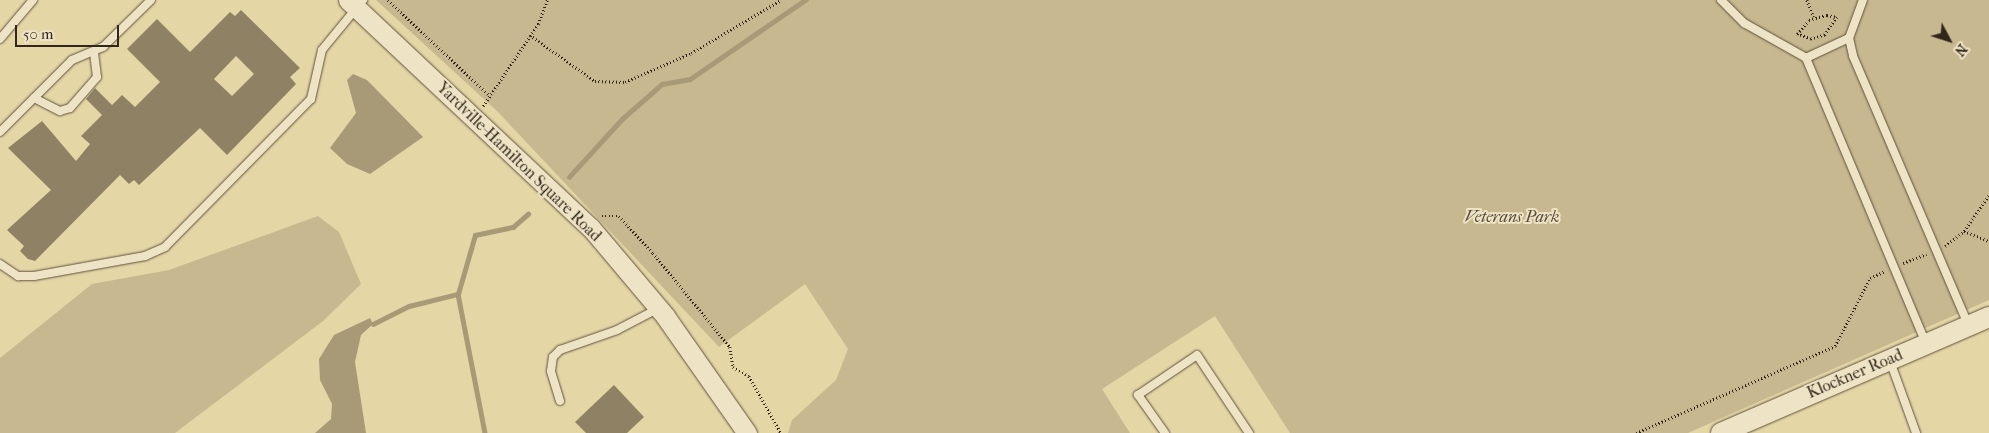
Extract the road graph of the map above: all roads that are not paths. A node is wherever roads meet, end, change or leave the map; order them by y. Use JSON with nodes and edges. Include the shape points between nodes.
{"nodes":[{"id":1,"x":33,"y":0,"type":"edge"},
{"id":2,"x":151,"y":0,"type":"edge"},
{"id":3,"x":1722,"y":0,"type":"edge"},
{"id":4,"x":1863,"y":0,"type":"edge"},
{"id":5,"x":356,"y":3,"type":"edge"},
{"id":6,"x":1850,"y":38,"type":"junction"},
{"id":7,"x":0,"y":39,"type":"edge"},
{"id":8,"x":94,"y":53,"type":"junction"},
{"id":9,"x":1806,"y":58,"type":"junction"},
{"id":10,"x":34,"y":98,"type":"junction"},
{"id":11,"x":0,"y":132,"type":"edge"},
{"id":12,"x":0,"y":264,"type":"edge"},
{"id":13,"x":659,"y":308,"type":"junction"},
{"id":14,"x":1989,"y":317,"type":"edge"},
{"id":15,"x":1968,"y":326,"type":"junction"},
{"id":16,"x":1926,"y":344,"type":"junction"},
{"id":17,"x":1889,"y":359,"type":"junction"},
{"id":18,"x":560,"y":401,"type":"dead end"},
{"id":19,"x":747,"y":433,"type":"edge"},
{"id":20,"x":1165,"y":433,"type":"edge"},
{"id":21,"x":1249,"y":433,"type":"edge"},
{"id":22,"x":1721,"y":433,"type":"edge"},
{"id":23,"x":1916,"y":433,"type":"edge"}],
"edges":[{"from":1,"to":7,"type":"lane"},
{"from":2,"to":8,"type":"lane"},
{"from":3,"to":9,"type":"lane","via":[[1744,23]]},
{"from":4,"to":6,"type":"lane"},
{"from":5,"to":12,"type":"lane","via":[[322,50],[311,100],[166,246],[145,256],[34,276],[18,276]]},
{"from":5,"to":13,"type":"street","name":"Yardville-Hamilton Square Road","via":[[590,227]]},
{"from":6,"to":9,"type":"lane"},
{"from":6,"to":15,"type":"lane"},
{"from":8,"to":10,"type":"lane","via":[[72,60]]},
{"from":8,"to":10,"type":"lane","via":[[98,77],[70,108],[60,111]]},
{"from":9,"to":16,"type":"lane"},
{"from":10,"to":11,"type":"lane"},
{"from":13,"to":18,"type":"lane","via":[[617,330],[560,350],[553,357],[551,371]]},
{"from":13,"to":19,"type":"street","name":"Yardville-Hamilton Square Road"},
{"from":14,"to":15,"type":"main road","name":"Klockner Road"},
{"from":15,"to":16,"type":"main road","name":"Klockner Road"},
{"from":16,"to":17,"type":"main road","name":"Klockner Road"},
{"from":17,"to":22,"type":"main road","name":"Klockner Road"},
{"from":17,"to":23,"type":"lane"},
{"from":20,"to":21,"type":"lane","via":[[1138,394],[1197,355]]}]}
